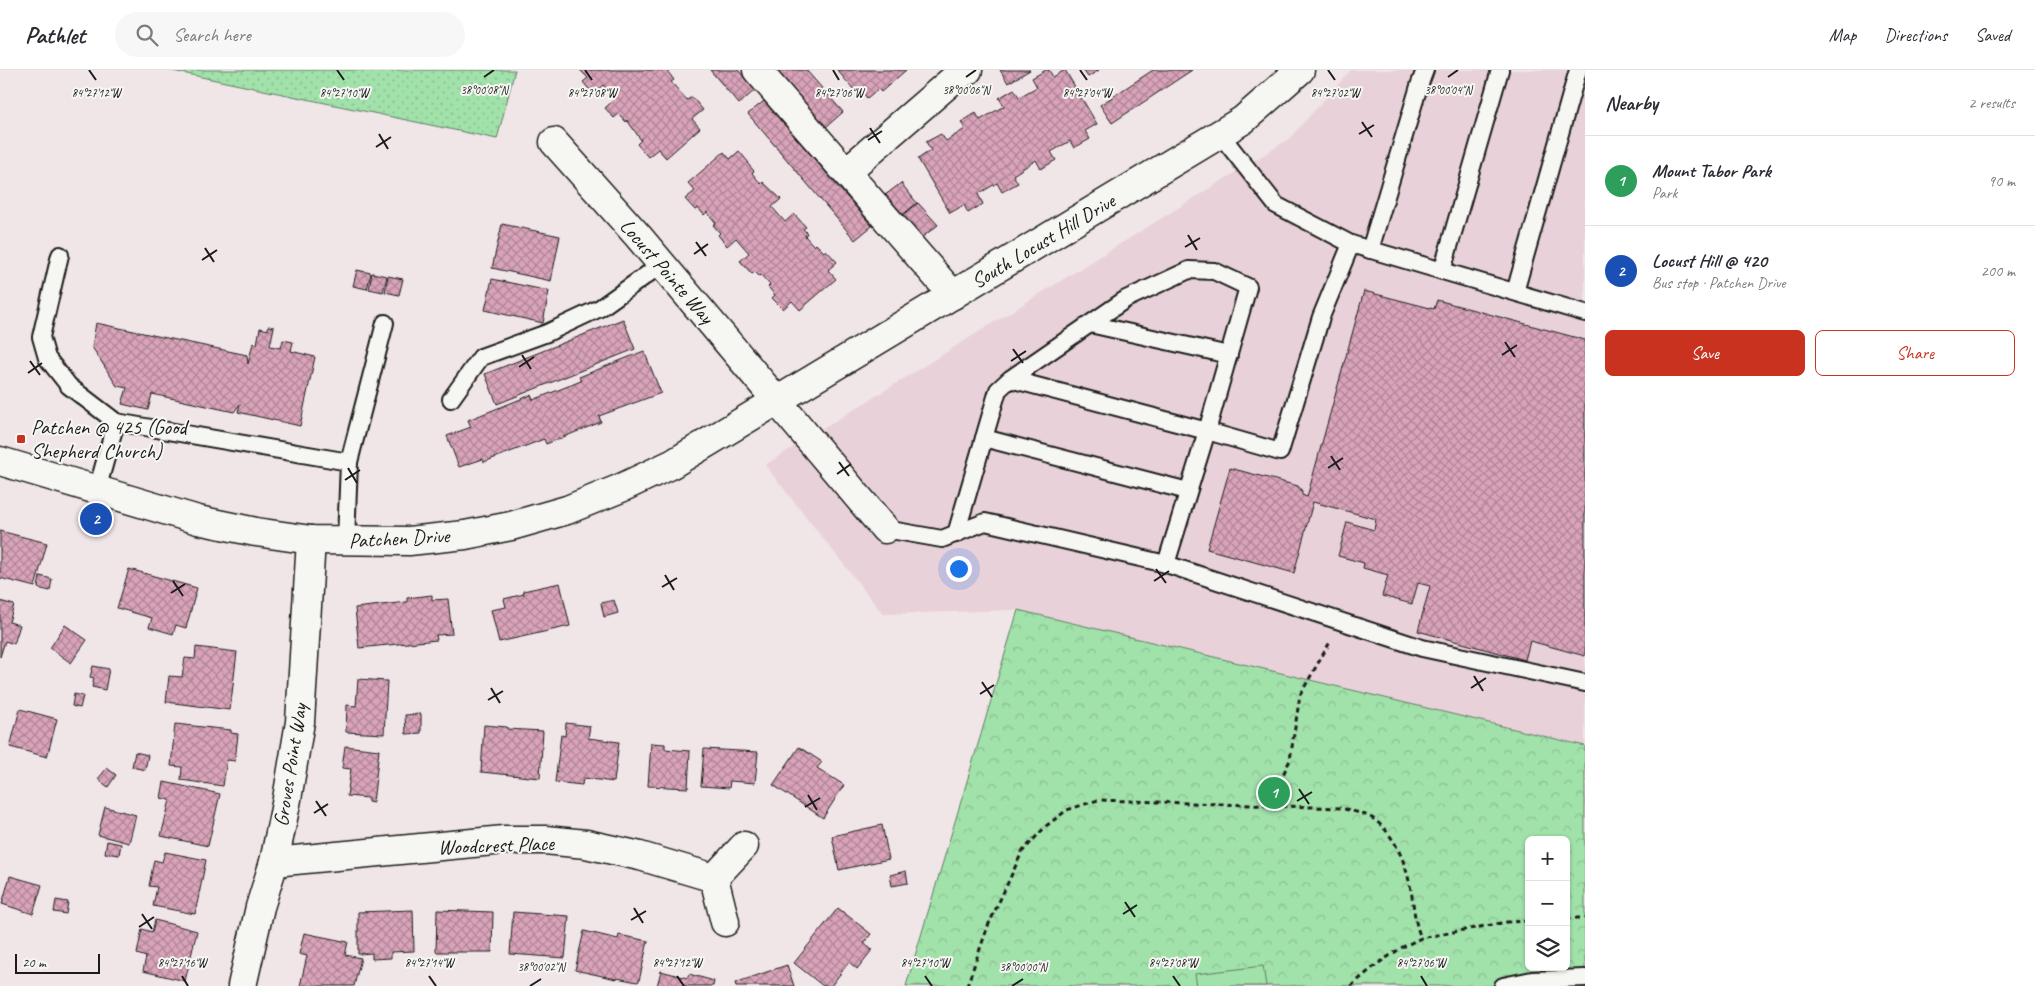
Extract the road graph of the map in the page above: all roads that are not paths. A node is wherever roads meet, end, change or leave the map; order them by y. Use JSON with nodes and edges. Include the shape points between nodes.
{"nodes":[{"id":1,"x":757,"y":70,"type":"edge"},
{"id":2,"x":968,"y":70,"type":"edge"},
{"id":3,"x":1300,"y":70,"type":"edge"},
{"id":4,"x":1425,"y":70,"type":"edge"},
{"id":5,"x":1500,"y":70,"type":"edge"},
{"id":6,"x":1578,"y":70,"type":"edge"},
{"id":7,"x":1220,"y":134,"type":"junction"},
{"id":8,"x":554,"y":142,"type":"dead end"},
{"id":9,"x":847,"y":171,"type":"junction"},
{"id":10,"x":1351,"y":244,"type":"junction"},
{"id":11,"x":1370,"y":250,"type":"junction"},
{"id":12,"x":60,"y":255,"type":"dead end"},
{"id":13,"x":662,"y":264,"type":"junction"},
{"id":14,"x":1442,"y":271,"type":"junction"},
{"id":15,"x":1515,"y":292,"type":"junction"},
{"id":16,"x":953,"y":295,"type":"junction"},
{"id":17,"x":1585,"y":313,"type":"edge"},
{"id":18,"x":384,"y":323,"type":"dead end"},
{"id":19,"x":1090,"y":324,"type":"junction"},
{"id":20,"x":1229,"y":355,"type":"junction"},
{"id":21,"x":1010,"y":378,"type":"junction"},
{"id":22,"x":451,"y":399,"type":"dead end"},
{"id":23,"x":778,"y":401,"type":"junction"},
{"id":24,"x":116,"y":422,"type":"junction"},
{"id":25,"x":1207,"y":431,"type":"junction"},
{"id":26,"x":984,"y":438,"type":"junction"},
{"id":27,"x":0,"y":461,"type":"edge"},
{"id":28,"x":349,"y":462,"type":"junction"},
{"id":29,"x":97,"y":490,"type":"junction"},
{"id":30,"x":1188,"y":491,"type":"junction"},
{"id":31,"x":885,"y":529,"type":"joint"},
{"id":32,"x":956,"y":534,"type":"junction"},
{"id":33,"x":311,"y":540,"type":"junction"},
{"id":34,"x":346,"y":541,"type":"junction"},
{"id":35,"x":1166,"y":564,"type":"junction"},
{"id":36,"x":1585,"y":683,"type":"edge"},
{"id":37,"x":744,"y":846,"type":"dead end"},
{"id":38,"x":274,"y":862,"type":"junction"},
{"id":39,"x":714,"y":878,"type":"junction"},
{"id":40,"x":725,"y":922,"type":"dead end"},
{"id":41,"x":1585,"y":978,"type":"edge"},
{"id":42,"x":242,"y":986,"type":"edge"},
{"id":43,"x":1503,"y":986,"type":"edge"}],
"edges":[{"from":1,"to":9,"type":"street"},
{"from":2,"to":9,"type":"street"},
{"from":3,"to":7,"type":"street","name":"South Locust Hill Drive","via":[[1243,120]]},
{"from":4,"to":11,"type":"lane"},
{"from":5,"to":14,"type":"lane"},
{"from":6,"to":15,"type":"lane"},
{"from":7,"to":10,"type":"lane","via":[[1276,205]]},
{"from":7,"to":16,"type":"street","name":"South Locust Hill Drive"},
{"from":8,"to":13,"type":"street","name":"Locust Pointe Way"},
{"from":9,"to":16,"type":"street"},
{"from":10,"to":11,"type":"lane"},
{"from":10,"to":25,"type":"lane","via":[[1321,317],[1280,452]]},
{"from":11,"to":14,"type":"lane"},
{"from":12,"to":24,"type":"lane","via":[[41,337],[47,358],[69,386]]},
{"from":13,"to":22,"type":"lane","via":[[600,308],[546,333],[481,356]]},
{"from":13,"to":23,"type":"street","name":"Locust Pointe Way"},
{"from":14,"to":15,"type":"lane"},
{"from":15,"to":17,"type":"lane"},
{"from":16,"to":23,"type":"street","name":"South Locust Hill Drive"},
{"from":18,"to":28,"type":"lane"},
{"from":19,"to":20,"type":"lane"},
{"from":19,"to":20,"type":"lane","via":[[1126,299],[1189,270],[1214,271],[1248,287]]},
{"from":19,"to":21,"type":"lane"},
{"from":20,"to":25,"type":"lane"},
{"from":21,"to":25,"type":"lane"},
{"from":21,"to":26,"type":"lane","via":[[998,390]]},
{"from":23,"to":31,"type":"street","name":"Locust Pointe Way"},
{"from":23,"to":34,"type":"street","name":"Patchen Drive","via":[[672,464],[567,510],[511,526],[465,534],[409,541]]},
{"from":24,"to":28,"type":"lane"},
{"from":24,"to":29,"type":"lane"},
{"from":25,"to":30,"type":"lane"},
{"from":26,"to":30,"type":"lane"},
{"from":26,"to":32,"type":"lane"},
{"from":27,"to":29,"type":"street","name":"Patchen Drive"},
{"from":28,"to":34,"type":"lane"},
{"from":29,"to":33,"type":"street","name":"Patchen Drive","via":[[198,520]]},
{"from":30,"to":35,"type":"lane"},
{"from":31,"to":32,"type":"lane","via":[[942,539]]},
{"from":32,"to":35,"type":"lane","via":[[985,522]]},
{"from":33,"to":34,"type":"street","name":"Patchen Drive"},
{"from":33,"to":38,"type":"street","name":"Groves Point Way","via":[[300,722]]},
{"from":35,"to":36,"type":"lane","via":[[1422,648]]},
{"from":37,"to":39,"type":"street"},
{"from":38,"to":39,"type":"street","name":"Woodcrest Place","via":[[504,840],[545,840],[586,844],[640,856]]},
{"from":38,"to":42,"type":"street","name":"Groves Point Way"},
{"from":39,"to":40,"type":"street"},
{"from":41,"to":43,"type":"lane","via":[[1532,980]]}]}
